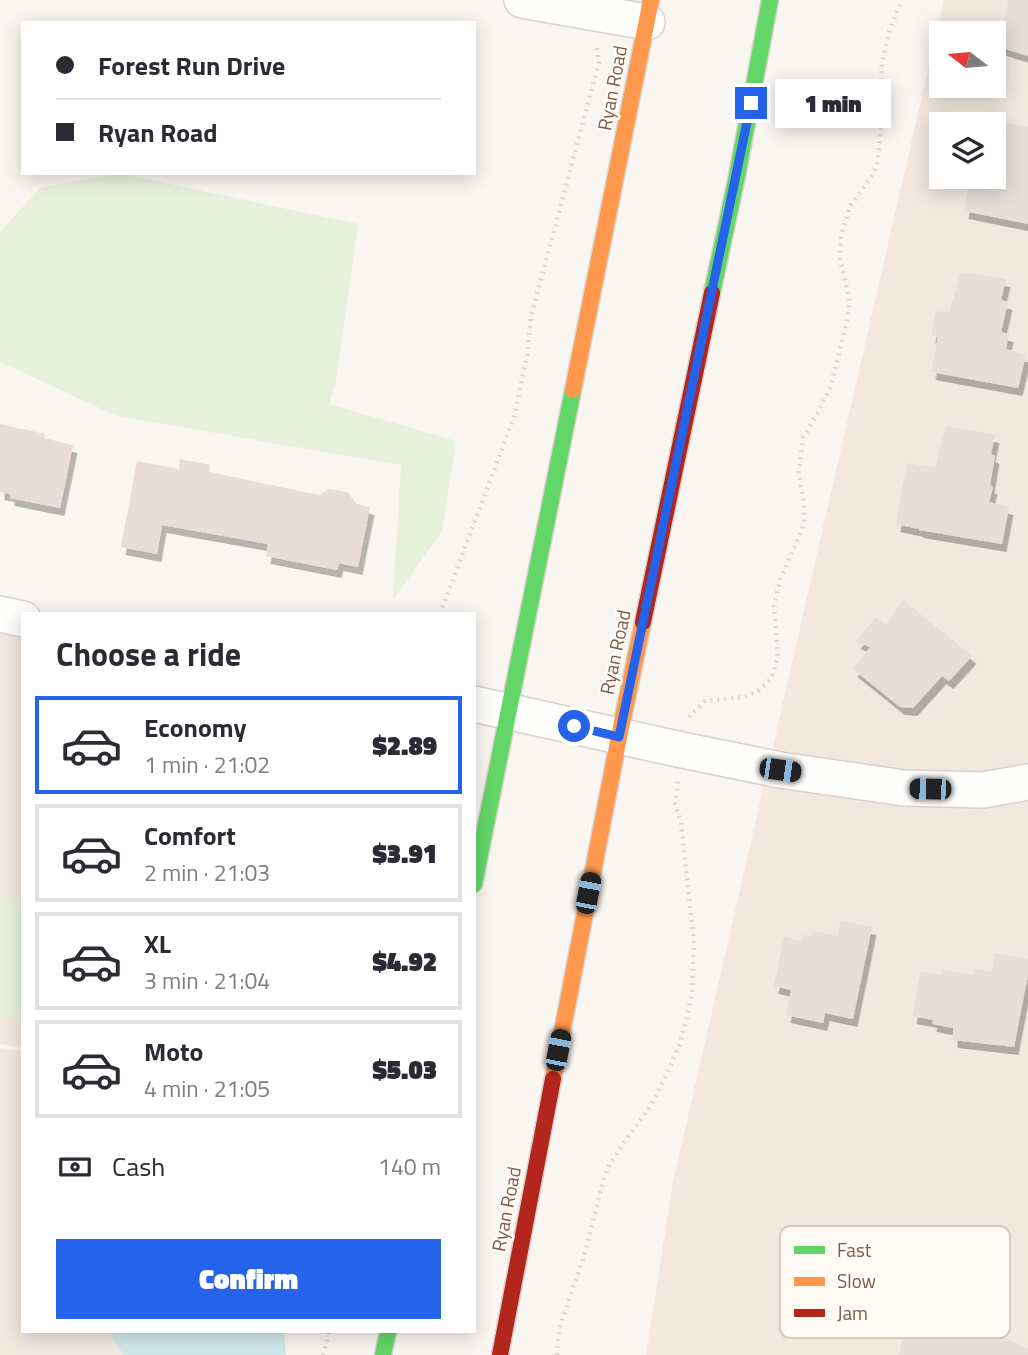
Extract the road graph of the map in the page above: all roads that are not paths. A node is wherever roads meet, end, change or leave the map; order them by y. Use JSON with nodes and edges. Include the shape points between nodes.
{"nodes":[{"id":1,"x":522,"y":0,"type":"edge"},
{"id":2,"x":770,"y":0,"type":"edge"},
{"id":3,"x":649,"y":11,"type":"edge"},
{"id":4,"x":0,"y":614,"type":"edge"},
{"id":5,"x":21,"y":619,"type":"edge"},
{"id":6,"x":491,"y":707,"type":"edge"},
{"id":7,"x":619,"y":737,"type":"junction"},
{"id":8,"x":1028,"y":782,"type":"edge"},
{"id":9,"x":476,"y":863,"type":"edge"},
{"id":10,"x":388,"y":1333,"type":"edge"},
{"id":11,"x":383,"y":1355,"type":"edge"},
{"id":12,"x":500,"y":1355,"type":"edge"}],
"edges":[{"from":1,"to":3,"type":"street","via":[[590,12]]},
{"from":2,"to":7,"type":"main road","name":"Ryan Road"},
{"from":3,"to":6,"type":"main road","name":"Ryan Road"},
{"from":4,"to":5,"type":"street"},
{"from":6,"to":7,"type":"street"},
{"from":6,"to":9,"type":"main road","name":"Ryan Road"},
{"from":7,"to":8,"type":"street","via":[[780,770],[904,788],[983,790]]},
{"from":7,"to":12,"type":"main road","name":"Ryan Road"},
{"from":10,"to":11,"type":"main road"}]}
